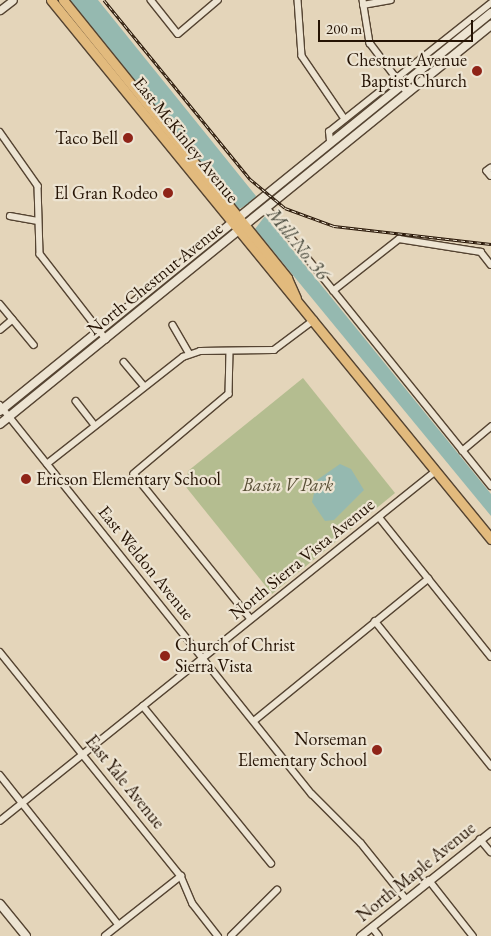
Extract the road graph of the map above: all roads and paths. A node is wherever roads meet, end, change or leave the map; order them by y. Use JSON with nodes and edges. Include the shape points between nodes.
{"nodes":[{"id":1,"x":13,"y":0,"type":"edge"},
{"id":2,"x":51,"y":0,"type":"edge"},
{"id":3,"x":63,"y":0,"type":"edge"},
{"id":4,"x":151,"y":0,"type":"edge"},
{"id":5,"x":218,"y":0,"type":"edge"},
{"id":6,"x":298,"y":0,"type":"edge"},
{"id":7,"x":391,"y":0,"type":"edge"},
{"id":8,"x":363,"y":2,"type":"edge"},
{"id":9,"x":491,"y":2,"type":"edge"},
{"id":10,"x":0,"y":10,"type":"edge"},
{"id":11,"x":491,"y":14,"type":"edge"},
{"id":12,"x":491,"y":25,"type":"edge"},
{"id":13,"x":396,"y":78,"type":"junction"},
{"id":14,"x":401,"y":85,"type":"junction"},
{"id":15,"x":407,"y":92,"type":"junction"},
{"id":16,"x":134,"y":103,"type":"junction"},
{"id":17,"x":345,"y":119,"type":"junction"},
{"id":18,"x":356,"y":121,"type":"junction"},
{"id":19,"x":0,"y":132,"type":"edge"},
{"id":20,"x":330,"y":141,"type":"junction"},
{"id":21,"x":340,"y":147,"type":"junction"},
{"id":22,"x":196,"y":165,"type":"junction"},
{"id":23,"x":271,"y":192,"type":"junction"},
{"id":24,"x":264,"y":211,"type":"junction"},
{"id":25,"x":10,"y":216,"type":"dead end"},
{"id":26,"x":38,"y":221,"type":"junction"},
{"id":27,"x":243,"y":222,"type":"junction"},
{"id":28,"x":491,"y":264,"type":"edge"},
{"id":29,"x":163,"y":280,"type":"junction"},
{"id":30,"x":333,"y":291,"type":"junction"},
{"id":31,"x":0,"y":304,"type":"edge"},
{"id":32,"x":12,"y":320,"type":"junction"},
{"id":33,"x":314,"y":320,"type":"junction"},
{"id":34,"x":124,"y":325,"type":"junction"},
{"id":35,"x":173,"y":325,"type":"dead end"},
{"id":36,"x":0,"y":330,"type":"edge"},
{"id":37,"x":99,"y":331,"type":"junction"},
{"id":38,"x":106,"y":339,"type":"junction"},
{"id":39,"x":34,"y":345,"type":"dead end"},
{"id":40,"x":230,"y":351,"type":"junction"},
{"id":41,"x":189,"y":353,"type":"junction"},
{"id":42,"x":124,"y":362,"type":"dead end"},
{"id":43,"x":144,"y":386,"type":"junction"},
{"id":44,"x":76,"y":401,"type":"dead end"},
{"id":45,"x":1,"y":408,"type":"edge"},
{"id":46,"x":9,"y":416,"type":"junction"},
{"id":47,"x":0,"y":424,"type":"edge"},
{"id":48,"x":95,"y":425,"type":"junction"},
{"id":49,"x":491,"y":427,"type":"edge"},
{"id":50,"x":462,"y":451,"type":"junction"},
{"id":51,"x":47,"y":464,"type":"junction"},
{"id":52,"x":436,"y":471,"type":"junction"},
{"id":53,"x":491,"y":486,"type":"edge"},
{"id":54,"x":379,"y":517,"type":"junction"},
{"id":55,"x":491,"y":539,"type":"edge"},
{"id":56,"x":428,"y":579,"type":"junction"},
{"id":57,"x":251,"y":619,"type":"junction"},
{"id":58,"x":375,"y":621,"type":"junction"},
{"id":59,"x":0,"y":652,"type":"edge"},
{"id":60,"x":491,"y":657,"type":"edge"},
{"id":61,"x":204,"y":658,"type":"junction"},
{"id":62,"x":143,"y":706,"type":"junction"},
{"id":63,"x":254,"y":721,"type":"junction"},
{"id":64,"x":84,"y":754,"type":"junction"},
{"id":65,"x":491,"y":766,"type":"edge"},
{"id":66,"x":0,"y":775,"type":"edge"},
{"id":67,"x":23,"y":803,"type":"junction"},
{"id":68,"x":0,"y":822,"type":"edge"},
{"id":69,"x":491,"y":831,"type":"edge"},
{"id":70,"x":480,"y":839,"type":"junction"},
{"id":71,"x":491,"y":852,"type":"edge"},
{"id":72,"x":272,"y":863,"type":"dead end"},
{"id":73,"x":181,"y":876,"type":"junction"},
{"id":74,"x":429,"y":880,"type":"junction"},
{"id":75,"x":277,"y":890,"type":"dead end"},
{"id":76,"x":406,"y":899,"type":"junction"},
{"id":77,"x":0,"y":904,"type":"edge"},
{"id":78,"x":119,"y":924,"type":"junction"},
{"id":79,"x":372,"y":927,"type":"junction"},
{"id":80,"x":26,"y":936,"type":"edge"},
{"id":81,"x":105,"y":936,"type":"edge"},
{"id":82,"x":218,"y":936,"type":"edge"},
{"id":83,"x":231,"y":936,"type":"edge"},
{"id":84,"x":360,"y":936,"type":"edge"},
{"id":85,"x":379,"y":936,"type":"edge"},
{"id":86,"x":473,"y":936,"type":"edge"}],
"edges":[{"from":1,"to":10,"type":"street"},
{"from":2,"to":16,"type":"main road","name":"East McKinley Avenue"},
{"from":3,"to":22,"type":"main road","name":"East McKinley Avenue"},
{"from":4,"to":5,"type":"street","via":[[178,34]]},
{"from":6,"to":17,"type":"street","via":[[302,56]]},
{"from":7,"to":8,"type":"street"},
{"from":8,"to":13,"type":"street","via":[[370,43]]},
{"from":9,"to":13,"type":"street"},
{"from":11,"to":14,"type":"main road","name":"North Chestnut Avenue"},
{"from":12,"to":15,"type":"main road","name":"North Chestnut Avenue"},
{"from":13,"to":14,"type":"street"},
{"from":13,"to":17,"type":"street"},
{"from":14,"to":15,"type":"street"},
{"from":14,"to":18,"type":"main road","name":"North Chestnut Avenue"},
{"from":15,"to":21,"type":"main road","name":"North Chestnut Avenue"},
{"from":16,"to":22,"type":"main road","via":[[141,104]]},
{"from":16,"to":27,"type":"main road","name":"East McKinley Avenue"},
{"from":17,"to":20,"type":"street","via":[[329,132]]},
{"from":18,"to":20,"type":"main road","name":"North Chestnut Avenue"},
{"from":18,"to":21,"type":"main road","via":[[339,140]]},
{"from":19,"to":26,"type":"street","via":[[33,176],[40,198]]},
{"from":20,"to":23,"type":"main road","name":"North Chestnut Avenue"},
{"from":21,"to":24,"type":"main road","name":"North Chestnut Avenue"},
{"from":22,"to":27,"type":"main road","name":"East McKinley Avenue"},
{"from":23,"to":24,"type":"main road"},
{"from":23,"to":27,"type":"main road","name":"North Chestnut Avenue"},
{"from":24,"to":27,"type":"main road","name":"North Chestnut Avenue"},
{"from":24,"to":30,"type":"street"},
{"from":25,"to":26,"type":"street"},
{"from":26,"to":37,"type":"street","via":[[36,242],[43,260]]},
{"from":27,"to":29,"type":"main road","name":"North Chestnut Avenue"},
{"from":27,"to":33,"type":"main road","name":"East McKinley Avenue"},
{"from":27,"to":34,"type":"main road","name":"North Chestnut Avenue"},
{"from":28,"to":30,"type":"street","via":[[481,252],[399,239]]},
{"from":29,"to":34,"type":"main road","via":[[160,289]]},
{"from":29,"to":37,"type":"main road","name":"North Chestnut Avenue"},
{"from":30,"to":50,"type":"street"},
{"from":31,"to":32,"type":"street"},
{"from":32,"to":36,"type":"street"},
{"from":32,"to":39,"type":"street"},
{"from":33,"to":40,"type":"street","via":[[274,350]]},
{"from":33,"to":52,"type":"main road","name":"East McKinley Avenue"},
{"from":34,"to":38,"type":"main road","name":"North Chestnut Avenue"},
{"from":35,"to":41,"type":"street"},
{"from":37,"to":38,"type":"street"},
{"from":37,"to":45,"type":"main road","name":"North Chestnut Avenue"},
{"from":38,"to":46,"type":"main road","name":"North Chestnut Avenue"},
{"from":40,"to":41,"type":"street"},
{"from":40,"to":57,"type":"street","via":[[229,394],[134,474]]},
{"from":41,"to":43,"type":"street"},
{"from":42,"to":43,"type":"street"},
{"from":43,"to":48,"type":"street"},
{"from":44,"to":48,"type":"street"},
{"from":45,"to":46,"type":"street","name":"East Weldon Avenue"},
{"from":46,"to":47,"type":"main road","name":"North Chestnut Avenue"},
{"from":46,"to":51,"type":"street","name":"East Weldon Avenue"},
{"from":48,"to":51,"type":"street"},
{"from":49,"to":50,"type":"street"},
{"from":50,"to":53,"type":"street"},
{"from":51,"to":61,"type":"street","name":"East Weldon Avenue"},
{"from":52,"to":54,"type":"street","name":"North Sierra Vista Avenue"},
{"from":52,"to":55,"type":"main road","name":"East McKinley Avenue"},
{"from":54,"to":56,"type":"street"},
{"from":54,"to":57,"type":"street","name":"North Sierra Vista Avenue"},
{"from":56,"to":58,"type":"street"},
{"from":56,"to":60,"type":"street"},
{"from":57,"to":61,"type":"street","name":"North Sierra Vista Avenue"},
{"from":58,"to":63,"type":"street"},
{"from":58,"to":65,"type":"street"},
{"from":59,"to":64,"type":"street","name":"East Yale Avenue"},
{"from":61,"to":62,"type":"street","name":"North Sierra Vista Avenue"},
{"from":61,"to":63,"type":"street","name":"East Weldon Avenue"},
{"from":62,"to":64,"type":"street","name":"North Sierra Vista Avenue"},
{"from":62,"to":72,"type":"street"},
{"from":63,"to":76,"type":"street","name":"East Weldon Avenue"},
{"from":64,"to":67,"type":"street","name":"North Sierra Vista Avenue"},
{"from":64,"to":73,"type":"street","name":"East Yale Avenue"},
{"from":66,"to":67,"type":"street"},
{"from":67,"to":68,"type":"street","name":"North Sierra Vista Avenue"},
{"from":67,"to":78,"type":"street"},
{"from":69,"to":70,"type":"street","name":"North Maple Avenue"},
{"from":70,"to":71,"type":"street"},
{"from":70,"to":74,"type":"street","name":"North Maple Avenue"},
{"from":73,"to":78,"type":"street"},
{"from":73,"to":82,"type":"street","name":"East Yale Avenue","via":[[193,904]]},
{"from":74,"to":76,"type":"street","name":"North Maple Avenue"},
{"from":74,"to":86,"type":"street"},
{"from":75,"to":83,"type":"street"},
{"from":76,"to":79,"type":"street","name":"North Maple Avenue"},
{"from":77,"to":80,"type":"main road"},
{"from":78,"to":81,"type":"street"},
{"from":79,"to":84,"type":"street","name":"North Maple Avenue"},
{"from":79,"to":85,"type":"street"}]}
